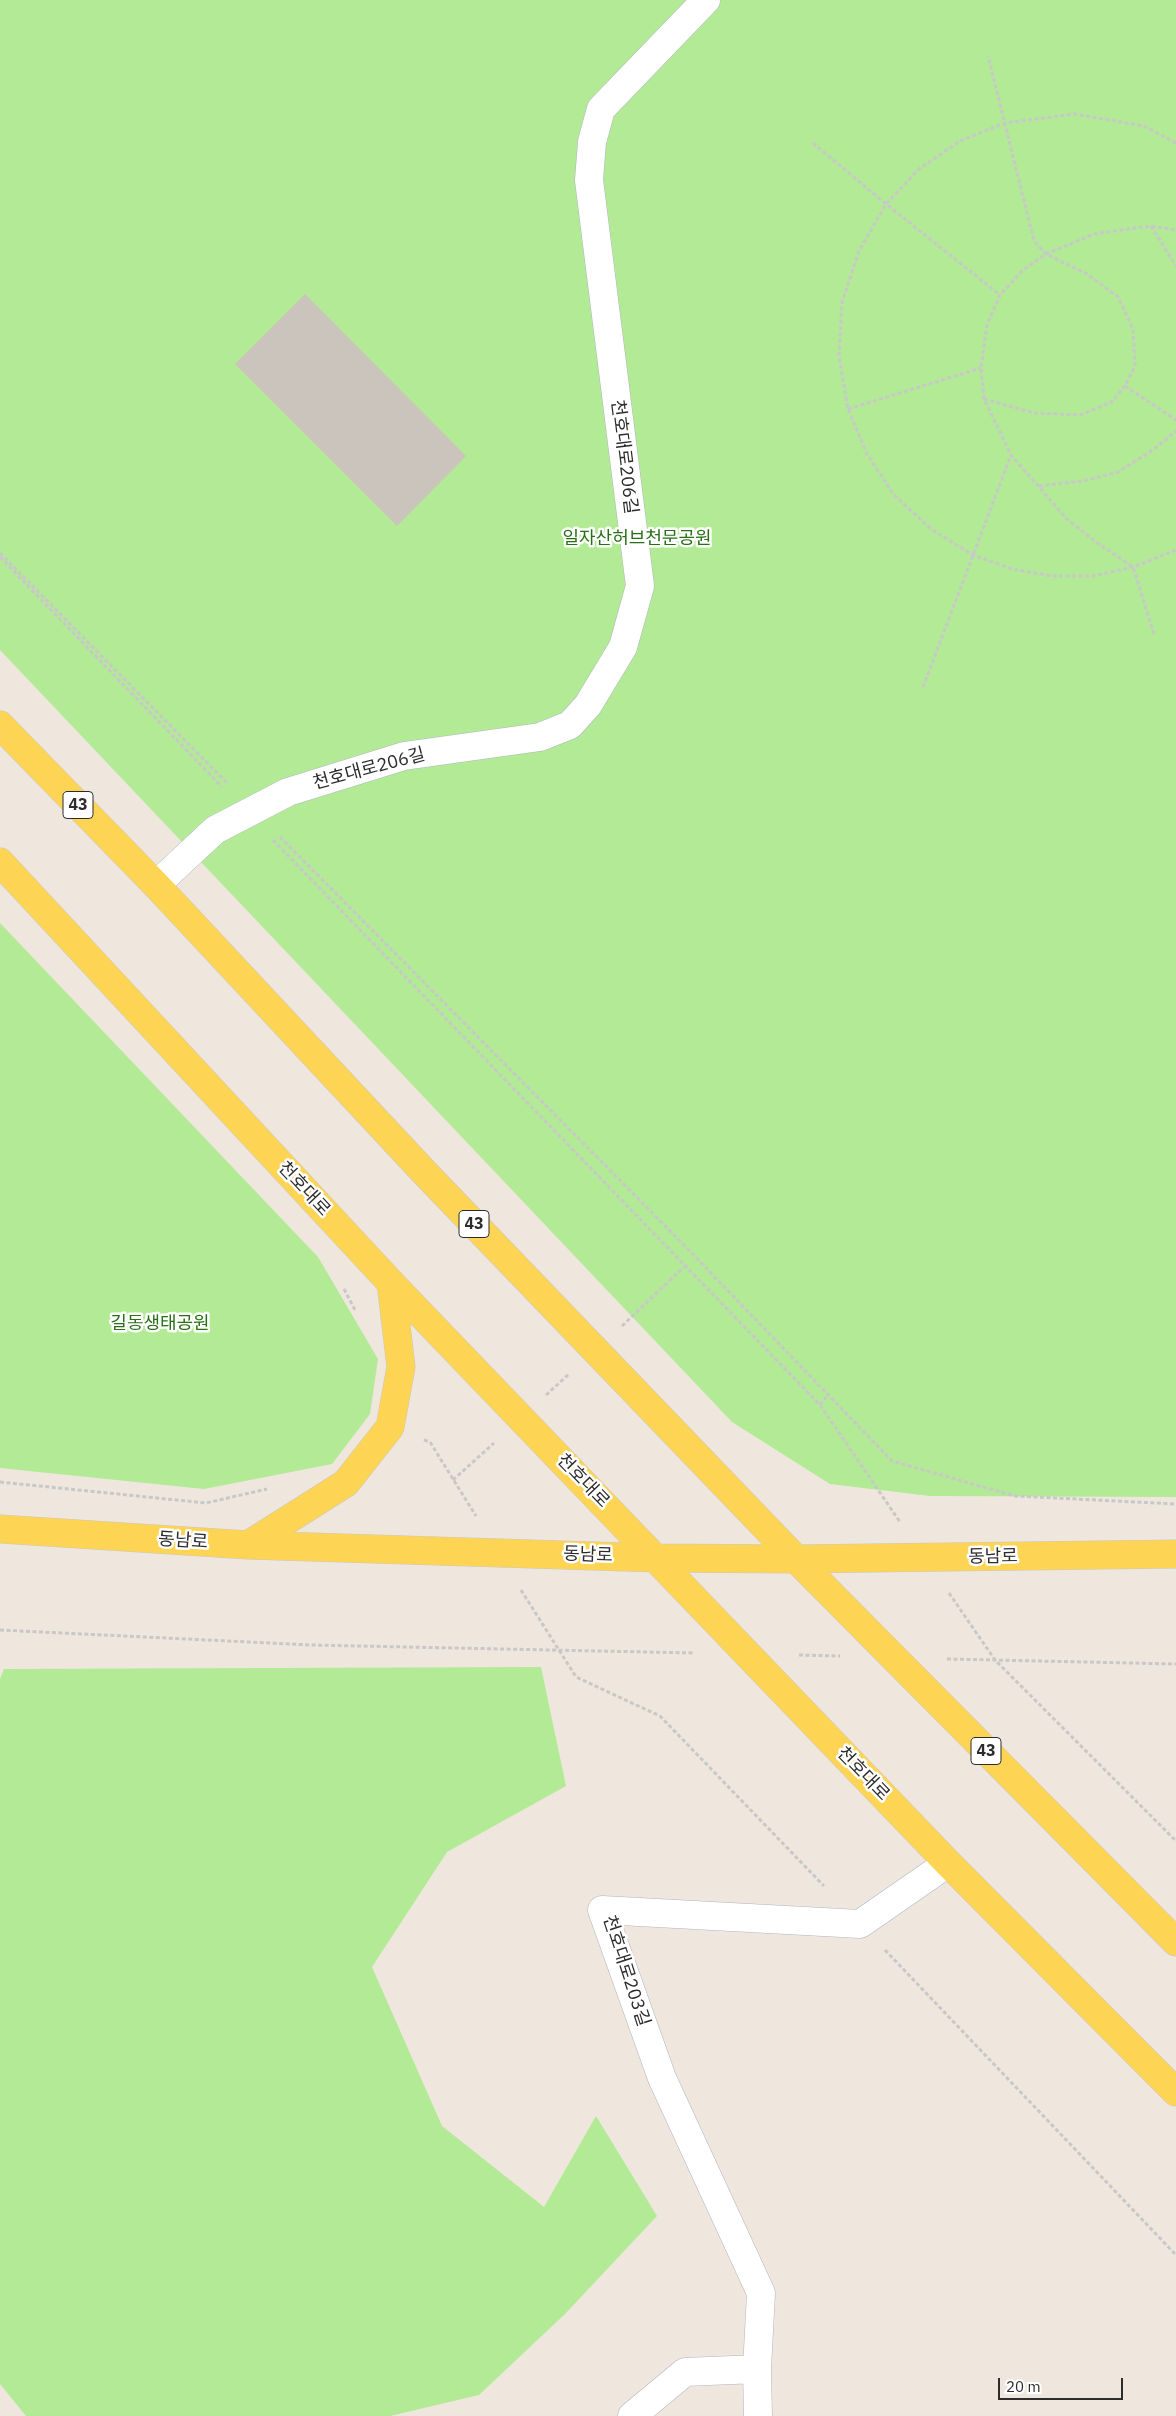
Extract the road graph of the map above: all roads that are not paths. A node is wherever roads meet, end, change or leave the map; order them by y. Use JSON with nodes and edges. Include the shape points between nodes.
{"nodes":[{"id":1,"x":706,"y":0,"type":"edge"},
{"id":2,"x":0,"y":726,"type":"edge"},
{"id":3,"x":0,"y":862,"type":"edge"},
{"id":4,"x":156,"y":886,"type":"junction"},
{"id":5,"x":391,"y":1283,"type":"junction"},
{"id":6,"x":0,"y":1529,"type":"edge"},
{"id":7,"x":248,"y":1545,"type":"junction"},
{"id":8,"x":1176,"y":1554,"type":"edge"},
{"id":9,"x":657,"y":1558,"type":"junction"},
{"id":10,"x":796,"y":1559,"type":"junction"},
{"id":11,"x":948,"y":1863,"type":"junction"},
{"id":12,"x":1176,"y":1942,"type":"edge"},
{"id":13,"x":1176,"y":2092,"type":"edge"},
{"id":14,"x":756,"y":2369,"type":"junction"},
{"id":15,"x":632,"y":2416,"type":"edge"},
{"id":16,"x":758,"y":2416,"type":"edge"}],
"edges":[{"from":1,"to":4,"type":"street","name":"천호대로206길","via":[[601,109],[592,142],[590,180],[640,586],[624,647],[588,705],[570,725],[540,737],[404,756],[288,792],[215,830]]},
{"from":2,"to":4,"type":"main road","number":"43"},
{"from":3,"to":5,"type":"main road","name":"천호대로"},
{"from":4,"to":10,"type":"main road","number":"43","via":[[425,1173]]},
{"from":5,"to":7,"type":"main road","via":[[401,1367],[390,1427],[346,1483]]},
{"from":5,"to":9,"type":"main road","name":"천호대로"},
{"from":6,"to":7,"type":"main road","name":"동남로"},
{"from":7,"to":9,"type":"main road","name":"동남로"},
{"from":8,"to":10,"type":"main road","name":"동남로"},
{"from":9,"to":10,"type":"main road","name":"동남로"},
{"from":9,"to":11,"type":"main road","name":"천호대로"},
{"from":10,"to":12,"type":"main road","number":"43"},
{"from":11,"to":13,"type":"main road","name":"천호대로"},
{"from":11,"to":14,"type":"street","name":"천호대로203길","via":[[860,1924],[602,1910],[662,2078],[761,2293]]},
{"from":14,"to":15,"type":"street","via":[[685,2372]]},
{"from":14,"to":16,"type":"street","name":"천호대로203길"}]}
